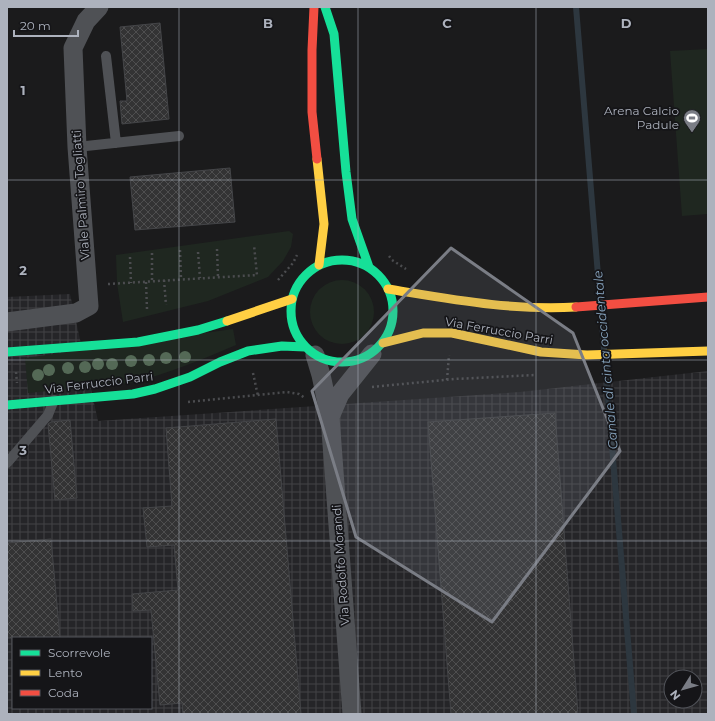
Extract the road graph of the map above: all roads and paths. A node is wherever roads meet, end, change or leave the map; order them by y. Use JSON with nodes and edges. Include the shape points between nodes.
{"nodes":[{"id":1,"x":99,"y":7,"type":"edge"},
{"id":2,"x":314,"y":7,"type":"edge"},
{"id":3,"x":325,"y":7,"type":"edge"},
{"id":4,"x":106,"y":56,"type":"dead end"},
{"id":5,"x":179,"y":136,"type":"dead end"},
{"id":6,"x":116,"y":144,"type":"junction"},
{"id":7,"x":77,"y":147,"type":"junction"},
{"id":8,"x":254,"y":245,"type":"dead end"},
{"id":9,"x":217,"y":249,"type":"dead end"},
{"id":10,"x":180,"y":250,"type":"dead end"},
{"id":11,"x":299,"y":251,"type":"dead end"},
{"id":12,"x":198,"y":252,"type":"dead end"},
{"id":13,"x":152,"y":254,"type":"dead end"},
{"id":14,"x":388,"y":254,"type":"dead end"},
{"id":15,"x":130,"y":257,"type":"dead end"},
{"id":16,"x":319,"y":265,"type":"junction"},
{"id":17,"x":369,"y":267,"type":"junction"},
{"id":18,"x":410,"y":272,"type":"dead end"},
{"id":19,"x":218,"y":277,"type":"junction"},
{"id":20,"x":200,"y":278,"type":"junction"},
{"id":21,"x":181,"y":279,"type":"junction"},
{"id":22,"x":164,"y":280,"type":"junction"},
{"id":23,"x":152,"y":281,"type":"junction"},
{"id":24,"x":132,"y":282,"type":"junction"},
{"id":25,"x":146,"y":282,"type":"junction"},
{"id":26,"x":272,"y":283,"type":"dead end"},
{"id":27,"x":87,"y":285,"type":"junction"},
{"id":28,"x":388,"y":289,"type":"junction"},
{"id":29,"x":708,"y":297,"type":"edge"},
{"id":30,"x":292,"y":300,"type":"junction"},
{"id":31,"x":166,"y":305,"type":"dead end"},
{"id":32,"x":147,"y":309,"type":"dead end"},
{"id":33,"x":7,"y":322,"type":"edge"},
{"id":34,"x":377,"y":348,"type":"junction"},
{"id":35,"x":310,"y":351,"type":"junction"},
{"id":36,"x":708,"y":351,"type":"edge"},
{"id":37,"x":11,"y":352,"type":"edge"},
{"id":38,"x":538,"y":374,"type":"dead end"},
{"id":39,"x":365,"y":388,"type":"dead end"},
{"id":40,"x":54,"y":400,"type":"junction"},
{"id":41,"x":309,"y":401,"type":"dead end"},
{"id":42,"x":185,"y":402,"type":"dead end"},
{"id":43,"x":7,"y":404,"type":"edge"},
{"id":44,"x":18,"y":404,"type":"junction"},
{"id":45,"x":330,"y":416,"type":"junction"},
{"id":46,"x":7,"y":463,"type":"edge"},
{"id":47,"x":352,"y":714,"type":"edge"}],
"edges":[{"from":1,"to":7,"type":"street","name":"Viale Palmiro Togliatti","via":[[86,21],[73,48]]},
{"from":2,"to":16,"type":"main road","via":[[312,112],[324,224]]},
{"from":3,"to":17,"type":"main road","via":[[334,34],[352,219]]},
{"from":4,"to":6,"type":"lane"},
{"from":5,"to":6,"type":"lane"},
{"from":6,"to":7,"type":"lane"},
{"from":7,"to":27,"type":"street","name":"Viale Palmiro Togliatti"},
{"from":8,"to":19,"type":"path","via":[[257,275]]},
{"from":9,"to":19,"type":"path"},
{"from":10,"to":21,"type":"path"},
{"from":11,"to":26,"type":"path","via":[[293,263]]},
{"from":12,"to":20,"type":"path"},
{"from":13,"to":23,"type":"path"},
{"from":14,"to":18,"type":"path","via":[[392,260]]},
{"from":15,"to":24,"type":"path"},
{"from":16,"to":17,"type":"main road","via":[[335,260],[352,260]]},
{"from":16,"to":30,"type":"main road","via":[[306,274],[297,285]]},
{"from":17,"to":28,"type":"main road","via":[[378,274]]},
{"from":19,"to":20,"type":"path"},
{"from":20,"to":21,"type":"path"},
{"from":21,"to":22,"type":"path"},
{"from":22,"to":23,"type":"path"},
{"from":22,"to":31,"type":"path"},
{"from":23,"to":25,"type":"path"},
{"from":24,"to":25,"type":"path"},
{"from":24,"to":27,"type":"path"},
{"from":25,"to":32,"type":"path"},
{"from":27,"to":33,"type":"street","name":"Viale Palmiro Togliatti","via":[[89,306],[76,314]]},
{"from":28,"to":29,"type":"main road","name":"Via Ferruccio Parri","via":[[517,306],[572,307]]},
{"from":28,"to":34,"type":"main road","via":[[394,310],[391,327]]},
{"from":30,"to":35,"type":"main road","via":[[292,322],[296,333]]},
{"from":30,"to":37,"type":"main road","via":[[198,330],[161,338]]},
{"from":34,"to":35,"type":"main road","name":"Via Ferruccio Parri","via":[[358,361],[342,363],[327,360]]},
{"from":34,"to":36,"type":"main road","name":"Via Ferruccio Parri","via":[[423,333],[452,333],[541,352],[587,355]]},
{"from":34,"to":45,"type":"street","name":"Via Rodolfo Morandi","via":[[340,394]]},
{"from":35,"to":40,"type":"main road","name":"Via Ferruccio Parri","via":[[282,346],[248,351],[190,377],[155,389],[133,394]]},
{"from":35,"to":45,"type":"street","name":"Via Rodolfo Morandi","via":[[321,375]]},
{"from":37,"to":44,"type":"path"},
{"from":38,"to":39,"type":"path"},
{"from":40,"to":44,"type":"main road","name":"Via Ferruccio Parri"},
{"from":40,"to":46,"type":"lane","via":[[48,415]]},
{"from":41,"to":42,"type":"path","via":[[299,394],[286,392]]},
{"from":43,"to":44,"type":"main road","name":"Via Ferruccio Parri"},
{"from":45,"to":47,"type":"street","name":"Via Rodolfo Morandi"}]}
